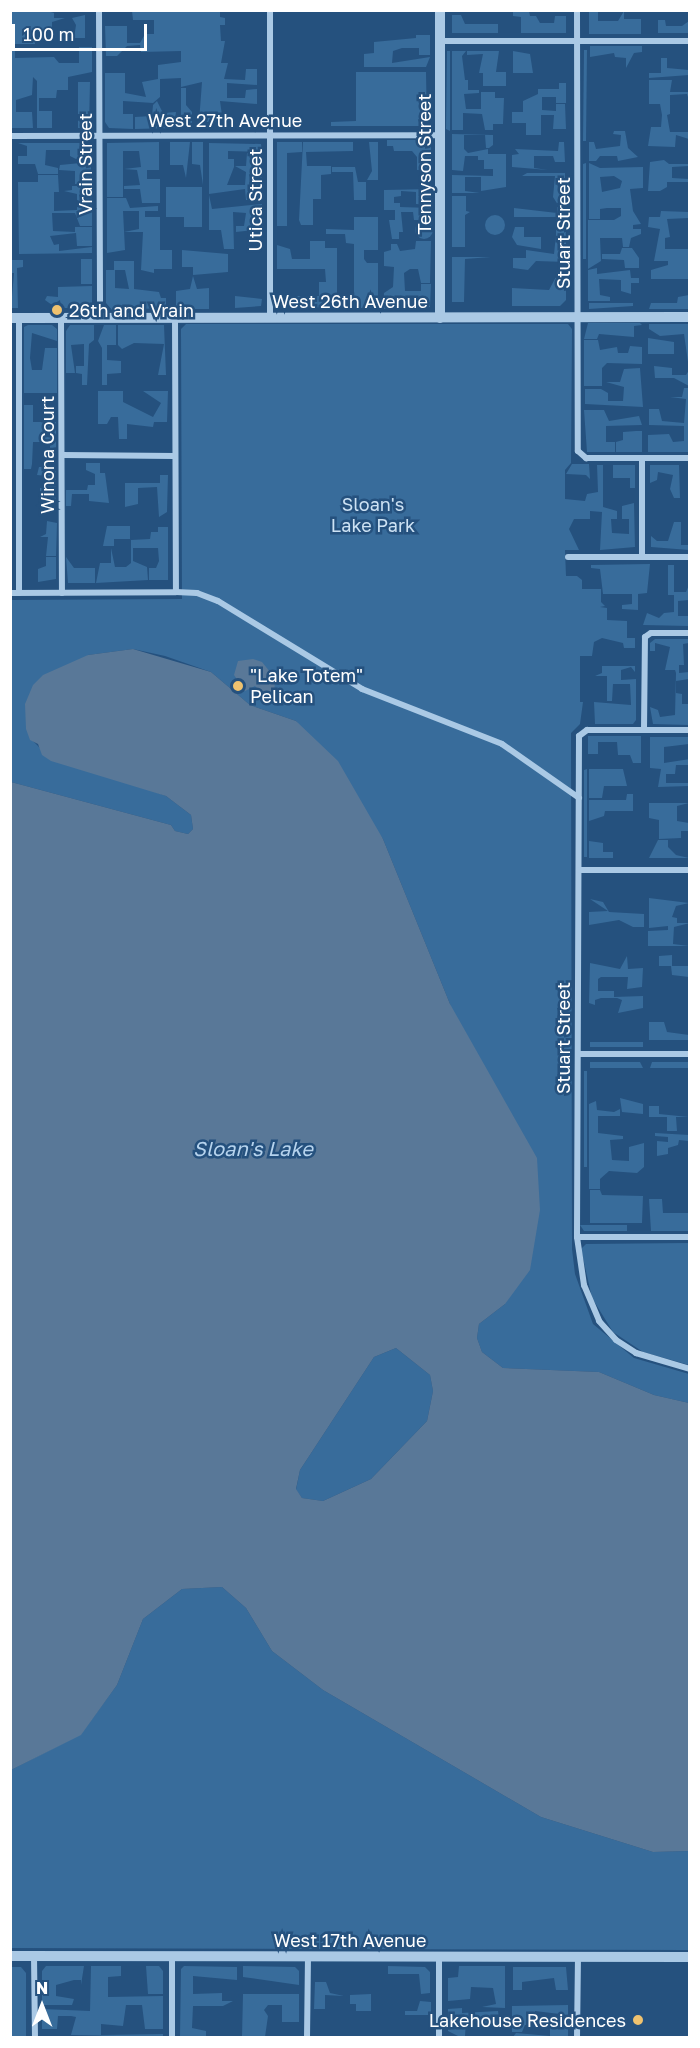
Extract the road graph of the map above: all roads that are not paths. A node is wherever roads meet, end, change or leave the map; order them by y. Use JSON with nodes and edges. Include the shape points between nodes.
{"nodes":[{"id":1,"x":99,"y":10,"type":"edge"},
{"id":2,"x":270,"y":10,"type":"edge"},
{"id":3,"x":441,"y":10,"type":"edge"},
{"id":4,"x":577,"y":10,"type":"edge"},
{"id":5,"x":440,"y":41,"type":"junction"},
{"id":6,"x":578,"y":41,"type":"junction"},
{"id":7,"x":690,"y":41,"type":"edge"},
{"id":8,"x":99,"y":135,"type":"junction"},
{"id":9,"x":270,"y":135,"type":"junction"},
{"id":10,"x":440,"y":135,"type":"junction"},
{"id":11,"x":10,"y":136,"type":"edge"},
{"id":12,"x":690,"y":317,"type":"edge"},
{"id":13,"x":15,"y":318,"type":"edge"},
{"id":14,"x":61,"y":318,"type":"junction"},
{"id":15,"x":100,"y":318,"type":"junction"},
{"id":16,"x":175,"y":318,"type":"junction"},
{"id":17,"x":270,"y":318,"type":"junction"},
{"id":18,"x":440,"y":318,"type":"junction"},
{"id":19,"x":578,"y":318,"type":"junction"},
{"id":20,"x":62,"y":455,"type":"junction"},
{"id":21,"x":175,"y":456,"type":"junction"},
{"id":22,"x":642,"y":458,"type":"junction"},
{"id":23,"x":690,"y":458,"type":"edge"},
{"id":24,"x":568,"y":557,"type":"dead end"},
{"id":25,"x":642,"y":557,"type":"junction"},
{"id":26,"x":690,"y":557,"type":"edge"},
{"id":27,"x":62,"y":592,"type":"junction"},
{"id":28,"x":176,"y":592,"type":"junction"},
{"id":29,"x":10,"y":593,"type":"edge"},
{"id":30,"x":20,"y":593,"type":"junction"},
{"id":31,"x":690,"y":633,"type":"edge"},
{"id":32,"x":644,"y":730,"type":"junction"},
{"id":33,"x":690,"y":730,"type":"edge"},
{"id":34,"x":579,"y":798,"type":"junction"},
{"id":35,"x":579,"y":870,"type":"junction"},
{"id":36,"x":690,"y":870,"type":"edge"},
{"id":37,"x":578,"y":1054,"type":"junction"},
{"id":38,"x":690,"y":1054,"type":"edge"},
{"id":39,"x":577,"y":1237,"type":"junction"},
{"id":40,"x":690,"y":1237,"type":"edge"},
{"id":41,"x":690,"y":1369,"type":"edge"},
{"id":42,"x":10,"y":1956,"type":"edge"},
{"id":43,"x":34,"y":1956,"type":"junction"},
{"id":44,"x":172,"y":1956,"type":"junction"},
{"id":45,"x":308,"y":1956,"type":"junction"},
{"id":46,"x":439,"y":1957,"type":"junction"},
{"id":47,"x":578,"y":1957,"type":"junction"},
{"id":48,"x":690,"y":1957,"type":"edge"},
{"id":49,"x":35,"y":2037,"type":"edge"},
{"id":50,"x":172,"y":2037,"type":"edge"},
{"id":51,"x":307,"y":2037,"type":"edge"},
{"id":52,"x":439,"y":2037,"type":"edge"},
{"id":53,"x":578,"y":2037,"type":"edge"}],
"edges":[{"from":1,"to":8,"type":"street","name":"Vrain Street"},
{"from":2,"to":9,"type":"street","name":"Utica Street"},
{"from":3,"to":5,"type":"street","name":"Tennyson Street"},
{"from":4,"to":6,"type":"street","name":"Stuart Street"},
{"from":5,"to":6,"type":"street"},
{"from":5,"to":10,"type":"street","name":"Tennyson Street"},
{"from":6,"to":7,"type":"street"},
{"from":6,"to":19,"type":"street","name":"Stuart Street"},
{"from":8,"to":9,"type":"street","name":"West 27th Avenue"},
{"from":8,"to":11,"type":"street","name":"West 27th Avenue"},
{"from":8,"to":15,"type":"street","name":"Vrain Street"},
{"from":9,"to":10,"type":"street","name":"West 27th Avenue"},
{"from":9,"to":17,"type":"street","name":"Utica Street"},
{"from":10,"to":18,"type":"street","name":"Tennyson Street"},
{"from":12,"to":19,"type":"street","name":"West 26th Avenue"},
{"from":13,"to":14,"type":"street","name":"West 26th Avenue"},
{"from":13,"to":30,"type":"street"},
{"from":14,"to":15,"type":"street","name":"West 26th Avenue"},
{"from":14,"to":20,"type":"street","name":"Winona Court"},
{"from":15,"to":16,"type":"street","name":"West 26th Avenue"},
{"from":16,"to":17,"type":"street","name":"West 26th Avenue"},
{"from":16,"to":21,"type":"street"},
{"from":17,"to":18,"type":"street","name":"West 26th Avenue"},
{"from":18,"to":19,"type":"street","name":"West 26th Avenue"},
{"from":19,"to":22,"type":"street","name":"Stuart Street","via":[[580,455]]},
{"from":20,"to":21,"type":"street"},
{"from":20,"to":27,"type":"street","name":"Winona Court"},
{"from":21,"to":28,"type":"street"},
{"from":22,"to":23,"type":"street"},
{"from":22,"to":25,"type":"street"},
{"from":24,"to":25,"type":"street"},
{"from":25,"to":26,"type":"street"},
{"from":27,"to":28,"type":"street"},
{"from":27,"to":30,"type":"street"},
{"from":28,"to":34,"type":"street","via":[[196,593],[218,601],[362,689],[502,744]]},
{"from":29,"to":30,"type":"street"},
{"from":31,"to":32,"type":"street","via":[[646,636]]},
{"from":32,"to":33,"type":"street"},
{"from":32,"to":34,"type":"street","name":"Stuart Street","via":[[587,730],[578,739]]},
{"from":34,"to":35,"type":"street","name":"Stuart Street"},
{"from":35,"to":36,"type":"street"},
{"from":35,"to":37,"type":"street","name":"Stuart Street"},
{"from":37,"to":38,"type":"street"},
{"from":37,"to":39,"type":"street","name":"Stuart Street"},
{"from":39,"to":40,"type":"street"},
{"from":39,"to":41,"type":"street","name":"Stuart Street","via":[[579,1266],[589,1303],[607,1331],[636,1353]]},
{"from":42,"to":43,"type":"street","name":"West 17th Avenue"},
{"from":43,"to":44,"type":"street","name":"West 17th Avenue"},
{"from":43,"to":49,"type":"street"},
{"from":44,"to":45,"type":"street","name":"West 17th Avenue"},
{"from":44,"to":50,"type":"street"},
{"from":45,"to":46,"type":"street","name":"West 17th Avenue"},
{"from":45,"to":51,"type":"street"},
{"from":46,"to":47,"type":"street","name":"West 17th Avenue"},
{"from":46,"to":52,"type":"street"},
{"from":47,"to":48,"type":"street","name":"West 17th Avenue"},
{"from":47,"to":53,"type":"street"}]}
